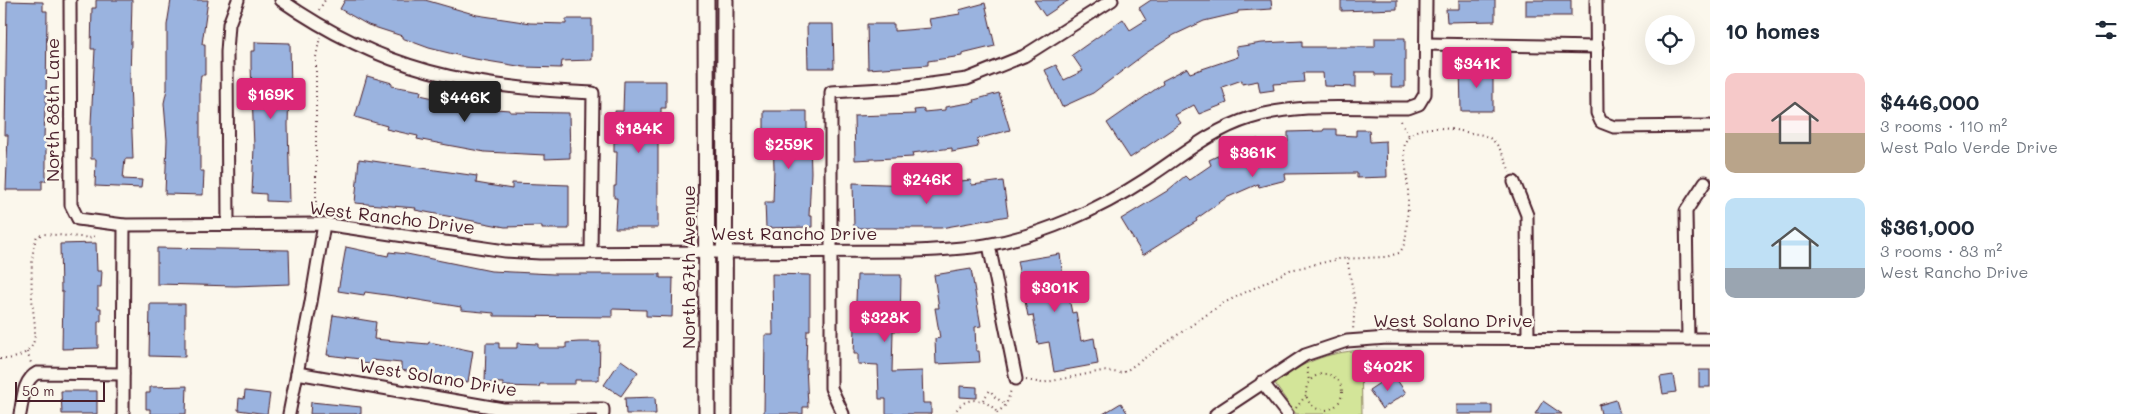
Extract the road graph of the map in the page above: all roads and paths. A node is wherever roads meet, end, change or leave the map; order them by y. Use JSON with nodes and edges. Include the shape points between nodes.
{"nodes":[{"id":1,"x":70,"y":0,"type":"edge"},
{"id":2,"x":238,"y":0,"type":"edge"},
{"id":3,"x":281,"y":0,"type":"edge"},
{"id":4,"x":706,"y":0,"type":"edge"},
{"id":5,"x":726,"y":0,"type":"edge"},
{"id":6,"x":1112,"y":0,"type":"edge"},
{"id":7,"x":1426,"y":0,"type":"edge"},
{"id":8,"x":1596,"y":0,"type":"edge"},
{"id":9,"x":325,"y":28,"type":"junction"},
{"id":10,"x":1426,"y":44,"type":"junction"},
{"id":11,"x":1596,"y":47,"type":"junction"},
{"id":12,"x":1408,"y":108,"type":"junction"},
{"id":13,"x":1710,"y":126,"type":"edge"},
{"id":14,"x":1409,"y":136,"type":"junction"},
{"id":15,"x":1514,"y":182,"type":"joint"},
{"id":16,"x":1706,"y":182,"type":"dead end"},
{"id":17,"x":316,"y":215,"type":"dead end"},
{"id":18,"x":78,"y":219,"type":"joint"},
{"id":19,"x":95,"y":222,"type":"junction"},
{"id":20,"x":228,"y":224,"type":"junction"},
{"id":21,"x":324,"y":224,"type":"junction"},
{"id":22,"x":124,"y":225,"type":"junction"},
{"id":23,"x":989,"y":245,"type":"junction"},
{"id":24,"x":591,"y":252,"type":"junction"},
{"id":25,"x":708,"y":252,"type":"junction"},
{"id":26,"x":726,"y":252,"type":"junction"},
{"id":27,"x":832,"y":252,"type":"junction"},
{"id":28,"x":1346,"y":258,"type":"junction"},
{"id":29,"x":1528,"y":338,"type":"junction"},
{"id":30,"x":1688,"y":338,"type":"junction"},
{"id":31,"x":1710,"y":339,"type":"edge"},
{"id":32,"x":1354,"y":340,"type":"junction"},
{"id":33,"x":27,"y":352,"type":"junction"},
{"id":34,"x":0,"y":359,"type":"edge"},
{"id":35,"x":31,"y":363,"type":"dead end"},
{"id":36,"x":298,"y":373,"type":"junction"},
{"id":37,"x":123,"y":374,"type":"junction"},
{"id":38,"x":1016,"y":379,"type":"junction"},
{"id":39,"x":1262,"y":382,"type":"junction"},
{"id":40,"x":1307,"y":394,"type":"junction"},
{"id":41,"x":983,"y":400,"type":"junction"},
{"id":42,"x":1006,"y":405,"type":"junction"},
{"id":43,"x":1291,"y":411,"type":"edge"},
{"id":44,"x":603,"y":412,"type":"edge"},
{"id":45,"x":997,"y":413,"type":"edge"},
{"id":46,"x":20,"y":414,"type":"edge"},
{"id":47,"x":123,"y":414,"type":"edge"},
{"id":48,"x":289,"y":414,"type":"edge"},
{"id":49,"x":706,"y":414,"type":"edge"},
{"id":50,"x":724,"y":414,"type":"edge"},
{"id":51,"x":843,"y":414,"type":"edge"},
{"id":52,"x":954,"y":414,"type":"edge"},
{"id":53,"x":1216,"y":414,"type":"edge"}],
"edges":[{"from":1,"to":18,"type":"street","name":"North 88th Lane","via":[[71,205]]},
{"from":2,"to":20,"type":"street","via":[[229,24],[227,52]]},
{"from":3,"to":9,"type":"street"},
{"from":4,"to":25,"type":"street","name":"North 87th Avenue"},
{"from":5,"to":26,"type":"street","name":"North 87th Avenue"},
{"from":6,"to":27,"type":"street","via":[[1024,56],[967,79],[901,88],[832,92]]},
{"from":7,"to":10,"type":"street"},
{"from":8,"to":11,"type":"street"},
{"from":9,"to":17,"type":"path","via":[[316,57]]},
{"from":9,"to":24,"type":"street","via":[[371,52],[430,72],[493,86],[593,93]]},
{"from":10,"to":11,"type":"street"},
{"from":10,"to":12,"type":"street","name":"West Rancho Drive","via":[[1425,94],[1419,104]]},
{"from":11,"to":13,"type":"street","via":[[1597,112],[1601,122],[1614,127]]},
{"from":12,"to":14,"type":"path","via":[[1409,118],[1401,119]]},
{"from":12,"to":23,"type":"street","name":"West Rancho Drive","via":[[1291,109],[1250,118],[1204,139],[1094,210],[1048,228]]},
{"from":14,"to":15,"type":"path","via":[[1434,128],[1485,135],[1500,147]]},
{"from":14,"to":28,"type":"path","via":[[1403,148],[1408,190],[1402,250],[1394,256]]},
{"from":15,"to":29,"type":"street","via":[[1527,216]]},
{"from":16,"to":30,"type":"street","via":[[1686,211]]},
{"from":18,"to":19,"type":"street","name":"West Rancho Drive"},
{"from":19,"to":22,"type":"street","name":"West Rancho Drive"},
{"from":19,"to":33,"type":"path","via":[[93,238],[44,234],[36,238],[32,294],[34,338]]},
{"from":20,"to":21,"type":"street","name":"West Rancho Drive"},
{"from":20,"to":22,"type":"street","name":"West Rancho Drive"},
{"from":21,"to":24,"type":"street","name":"West Rancho Drive","via":[[505,250]]},
{"from":21,"to":36,"type":"street"},
{"from":22,"to":37,"type":"street"},
{"from":23,"to":27,"type":"street","name":"West Rancho Drive","via":[[960,249]]},
{"from":23,"to":38,"type":"street"},
{"from":24,"to":25,"type":"street","name":"West Rancho Drive"},
{"from":25,"to":26,"type":"street","name":"West Rancho Drive"},
{"from":25,"to":49,"type":"street","name":"North 87th Avenue"},
{"from":26,"to":27,"type":"street","name":"West Rancho Drive"},
{"from":26,"to":50,"type":"street","name":"North 87th Avenue"},
{"from":27,"to":51,"type":"street","via":[[832,388]]},
{"from":28,"to":32,"type":"path","via":[[1355,303]]},
{"from":28,"to":38,"type":"path","via":[[1300,267],[1270,279],[1208,313],[1123,373],[1102,371],[1042,382]]},
{"from":29,"to":30,"type":"street","name":"West Solano Drive"},
{"from":29,"to":32,"type":"street","name":"West Solano Drive"},
{"from":30,"to":31,"type":"street","name":"West Solano Drive"},
{"from":32,"to":39,"type":"street","name":"West Solano Drive","via":[[1305,355]]},
{"from":33,"to":34,"type":"path"},
{"from":33,"to":35,"type":"path"},
{"from":36,"to":44,"type":"street","name":"West Solano Drive","via":[[494,408]]},
{"from":36,"to":48,"type":"street"},
{"from":37,"to":46,"type":"street","via":[[44,372],[30,376]]},
{"from":37,"to":47,"type":"street"},
{"from":38,"to":42,"type":"path"},
{"from":39,"to":43,"type":"street"},
{"from":39,"to":53,"type":"street","name":"West Solano Drive"},
{"from":40,"to":40,"type":"path","via":[[1309,382],[1320,374],[1334,377],[1342,389],[1338,402],[1327,409],[1316,407]]},
{"from":40,"to":43,"type":"path"},
{"from":41,"to":42,"type":"path","via":[[990,390]]},
{"from":41,"to":45,"type":"path"},
{"from":41,"to":52,"type":"path","via":[[966,401]]},
{"from":42,"to":45,"type":"path"}]}
